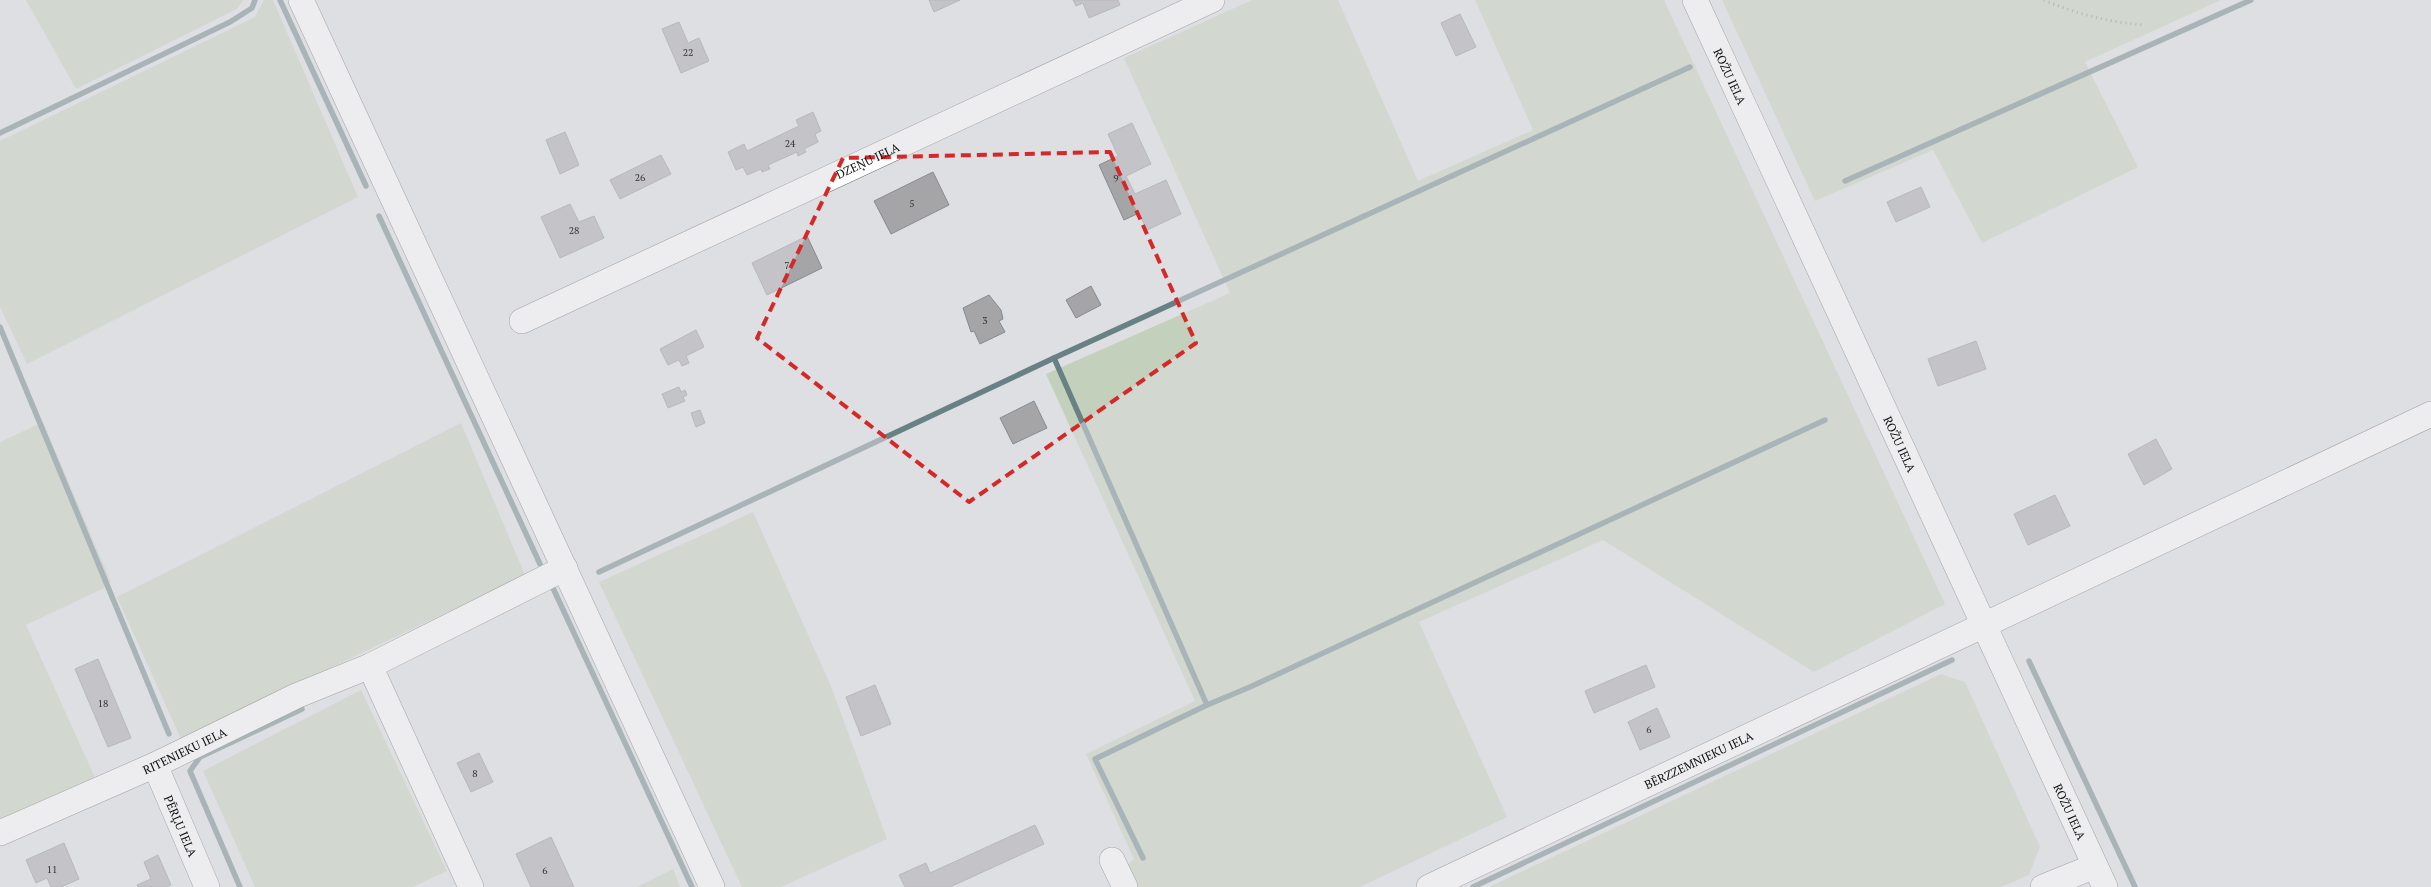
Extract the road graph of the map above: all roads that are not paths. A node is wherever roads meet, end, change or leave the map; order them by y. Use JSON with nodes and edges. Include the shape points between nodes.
{"nodes":[{"id":1,"x":301,"y":0,"type":"edge"},
{"id":2,"x":1212,"y":0,"type":"edge"},
{"id":3,"x":1695,"y":0,"type":"edge"},
{"id":4,"x":522,"y":321,"type":"dead end"},
{"id":5,"x":2431,"y":414,"type":"edge"},
{"id":6,"x":565,"y":568,"type":"junction"},
{"id":7,"x":1975,"y":628,"type":"junction"},
{"id":8,"x":370,"y":666,"type":"junction"},
{"id":9,"x":156,"y":765,"type":"junction"},
{"id":10,"x":0,"y":833,"type":"edge"},
{"id":11,"x":1112,"y":860,"type":"dead end"},
{"id":12,"x":2100,"y":876,"type":"edge"},
{"id":13,"x":206,"y":887,"type":"edge"},
{"id":14,"x":471,"y":887,"type":"edge"},
{"id":15,"x":712,"y":887,"type":"edge"},
{"id":16,"x":1125,"y":887,"type":"edge"},
{"id":17,"x":1429,"y":887,"type":"edge"},
{"id":18,"x":2043,"y":887,"type":"edge"}],
"edges":[{"from":1,"to":6,"type":"street"},
{"from":2,"to":4,"type":"street","name":"DZEŅU IELA"},
{"from":3,"to":7,"type":"street","name":"ROŽU IELA"},
{"from":5,"to":7,"type":"street","name":"BĒRZZEMNIEKU IELA"},
{"from":6,"to":8,"type":"street","name":"RITENIEKU IELA"},
{"from":6,"to":15,"type":"street"},
{"from":7,"to":12,"type":"street","name":"ROŽU IELA"},
{"from":7,"to":17,"type":"street","name":"BĒRZZEMNIEKU IELA"},
{"from":8,"to":9,"type":"street","name":"RITENIEKU IELA","via":[[296,696]]},
{"from":8,"to":14,"type":"street"},
{"from":9,"to":10,"type":"street","name":"RITENIEKU IELA"},
{"from":9,"to":13,"type":"street","name":"PĒRĻU IELA"},
{"from":11,"to":16,"type":"street"},
{"from":12,"to":18,"type":"street"}]}
